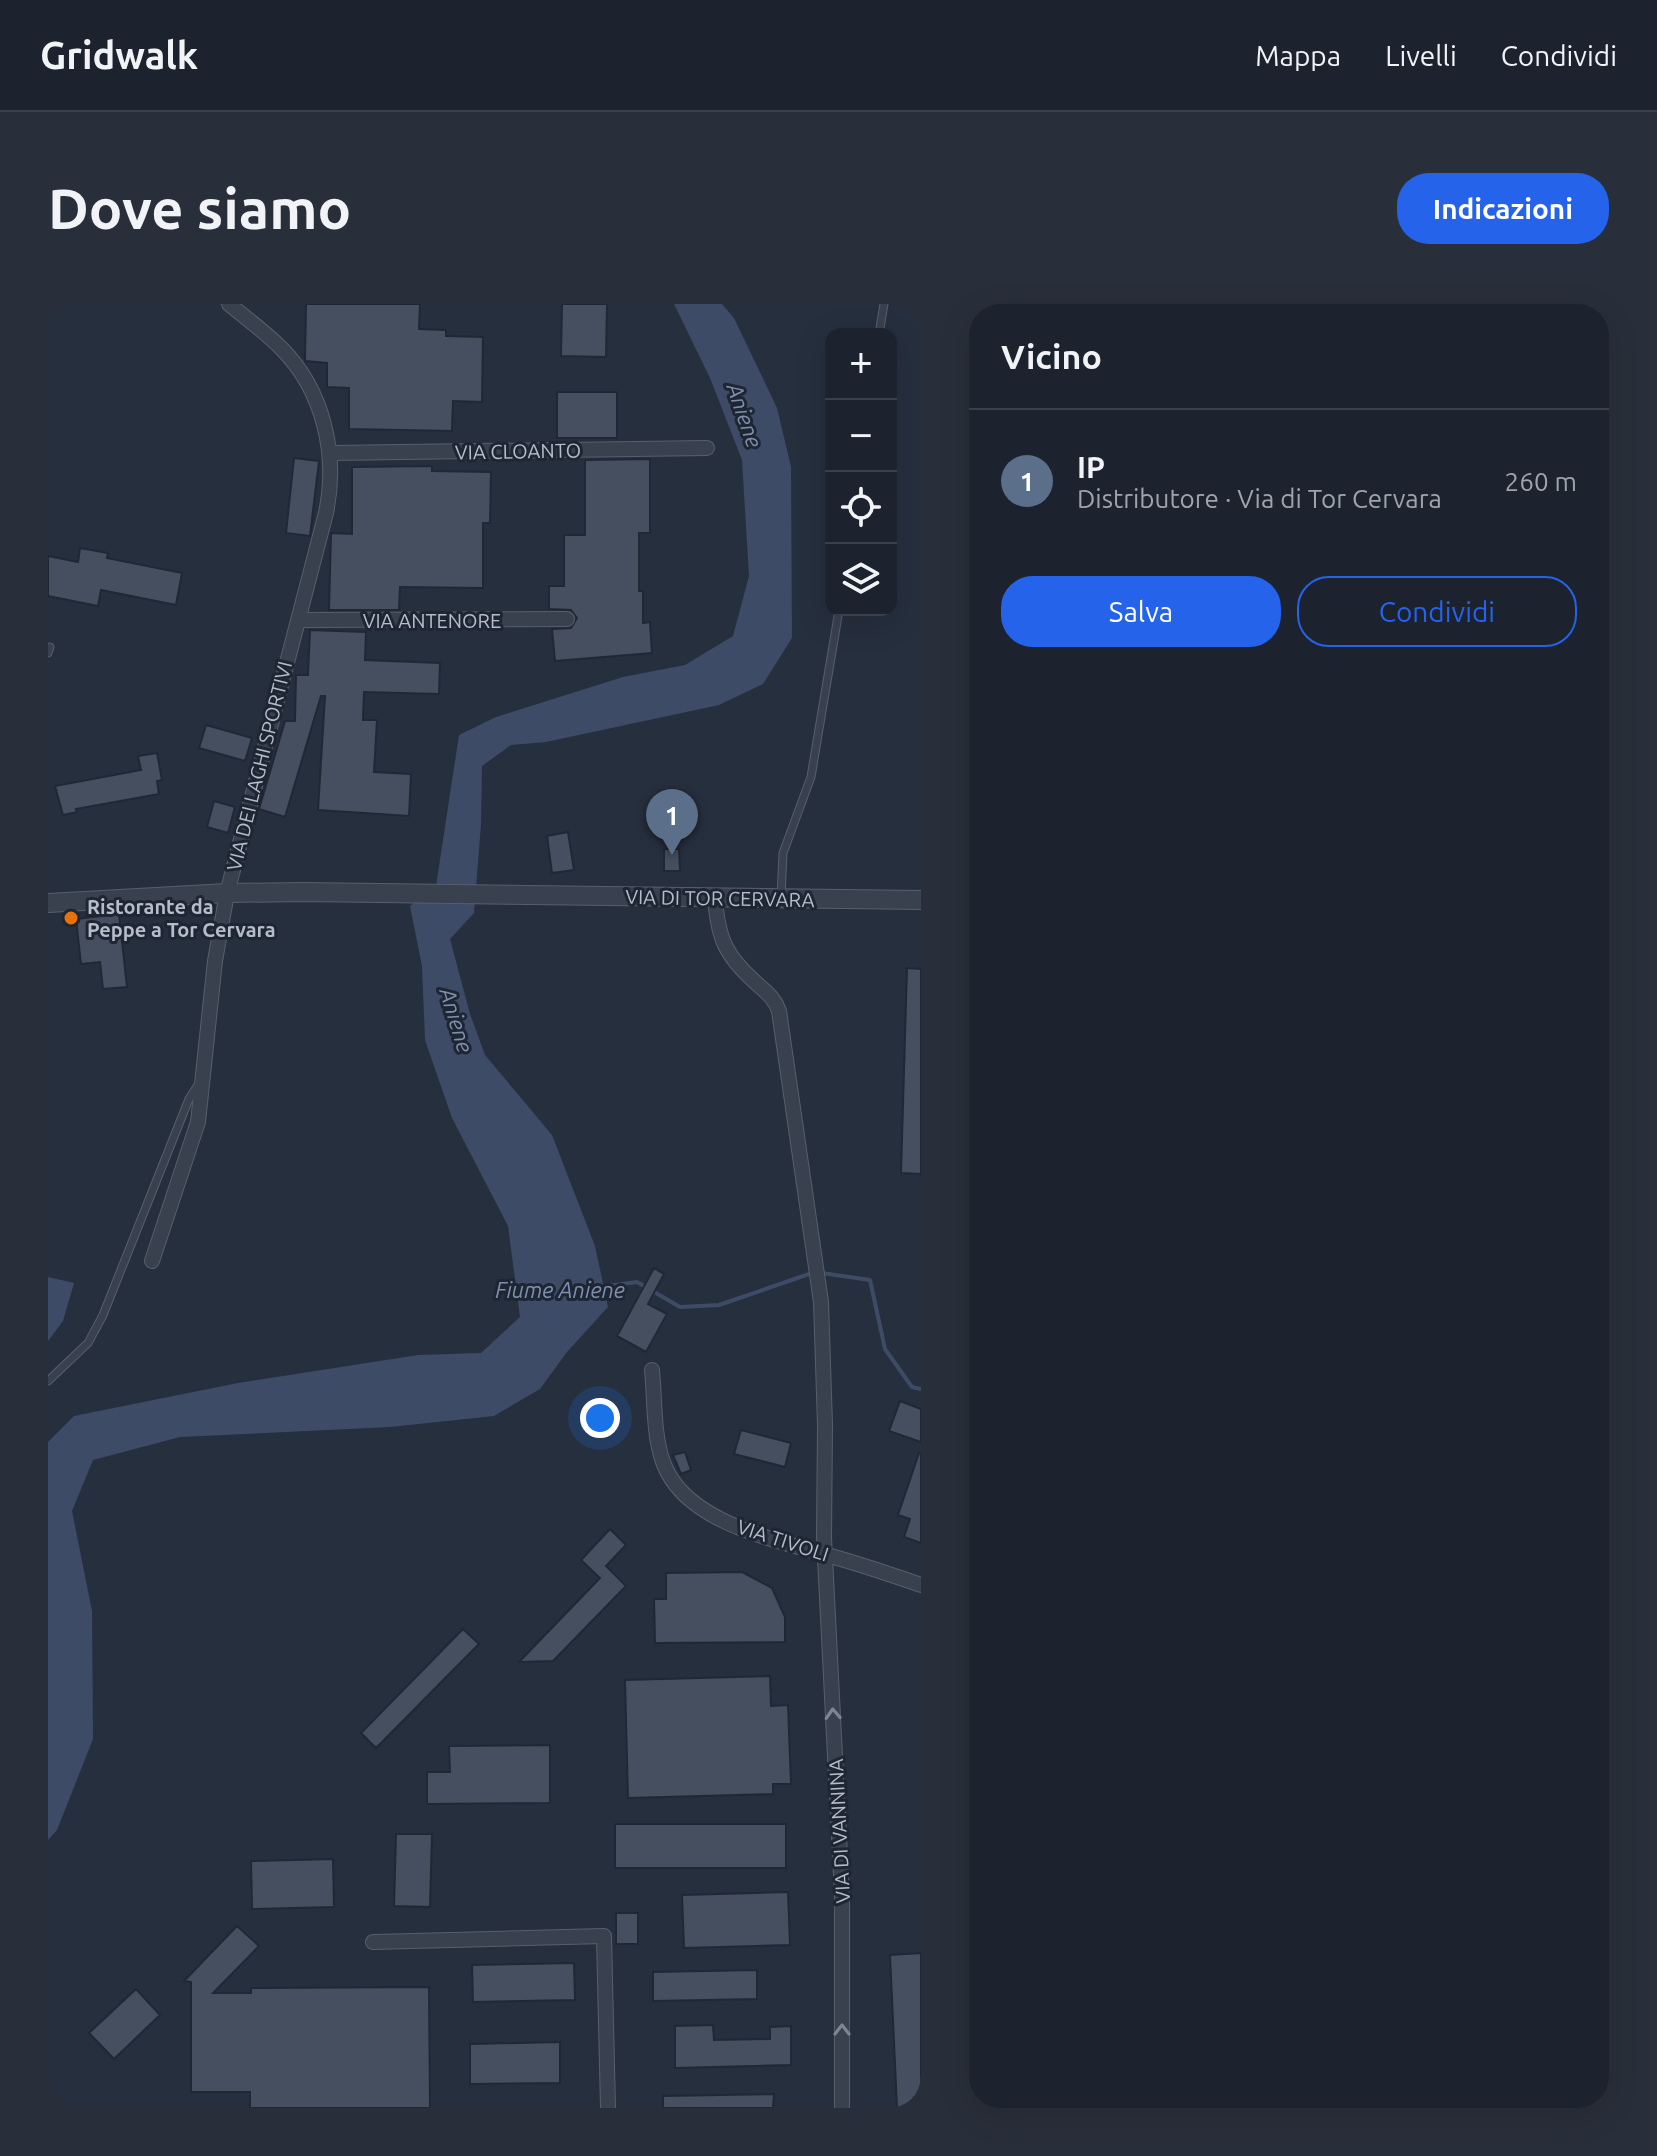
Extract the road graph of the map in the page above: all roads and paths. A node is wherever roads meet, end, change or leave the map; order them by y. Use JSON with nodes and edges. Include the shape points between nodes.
{"nodes":[{"id":1,"x":229,"y":304,"type":"edge"},
{"id":2,"x":884,"y":304,"type":"edge"},
{"id":3,"x":880,"y":328,"type":"edge"},
{"id":4,"x":707,"y":448,"type":"dead end"},
{"id":5,"x":330,"y":453,"type":"junction"},
{"id":6,"x":838,"y":616,"type":"edge"},
{"id":7,"x":567,"y":619,"type":"dead end"},
{"id":8,"x":298,"y":620,"type":"junction"},
{"id":9,"x":227,"y":893,"type":"junction"},
{"id":10,"x":715,"y":898,"type":"junction"},
{"id":11,"x":781,"y":899,"type":"junction"},
{"id":12,"x":921,"y":900,"type":"edge"},
{"id":13,"x":48,"y":903,"type":"edge"},
{"id":14,"x":201,"y":1080,"type":"junction"},
{"id":15,"x":152,"y":1261,"type":"dead end"},
{"id":16,"x":652,"y":1370,"type":"dead end"},
{"id":17,"x":48,"y":1381,"type":"edge"},
{"id":18,"x":825,"y":1554,"type":"junction"},
{"id":19,"x":921,"y":1585,"type":"edge"},
{"id":20,"x":373,"y":1942,"type":"dead end"},
{"id":21,"x":608,"y":2108,"type":"edge"},
{"id":22,"x":842,"y":2108,"type":"edge"}],
"edges":[{"from":1,"to":5,"type":"street","name":"VIA DEI LAGHI SPORTIVI","via":[[282,349],[300,373],[317,401]]},
{"from":2,"to":3,"type":"lane"},
{"from":4,"to":5,"type":"street","name":"VIA CLOANTO"},
{"from":5,"to":8,"type":"street","name":"VIA DEI LAGHI SPORTIVI","via":[[329,498]]},
{"from":6,"to":11,"type":"lane","via":[[811,777],[783,853]]},
{"from":7,"to":8,"type":"street","name":"VIA ANTENORE"},
{"from":8,"to":9,"type":"street","name":"VIA DEI LAGHI SPORTIVI"},
{"from":9,"to":10,"type":"street","name":"VIA DI TOR CERVARA"},
{"from":9,"to":13,"type":"street"},
{"from":9,"to":14,"type":"street","name":"VIA DEI LAGHI SPORTIVI"},
{"from":10,"to":11,"type":"street","name":"VIA DI TOR CERVARA"},
{"from":10,"to":18,"type":"street","name":"VIA DI VANNINA","via":[[727,951],[768,992],[779,1011],[821,1302]]},
{"from":11,"to":12,"type":"street","name":"VIA DI TOR CERVARA"},
{"from":14,"to":15,"type":"street","name":"VIA DEI LAGHI SPORTIVI","via":[[198,1122]]},
{"from":14,"to":17,"type":"lane","via":[[103,1315],[88,1343]]},
{"from":16,"to":18,"type":"street","name":"VIA TIVOLI","via":[[662,1460],[687,1496],[760,1537]]},
{"from":18,"to":19,"type":"street","name":"VIA TIVOLI"},
{"from":22,"to":18,"type":"street","name":"VIA DI VANNINA","one_way":true,"via":[[842,1895]]},
{"from":20,"to":21,"type":"street","via":[[604,1936]]}]}
